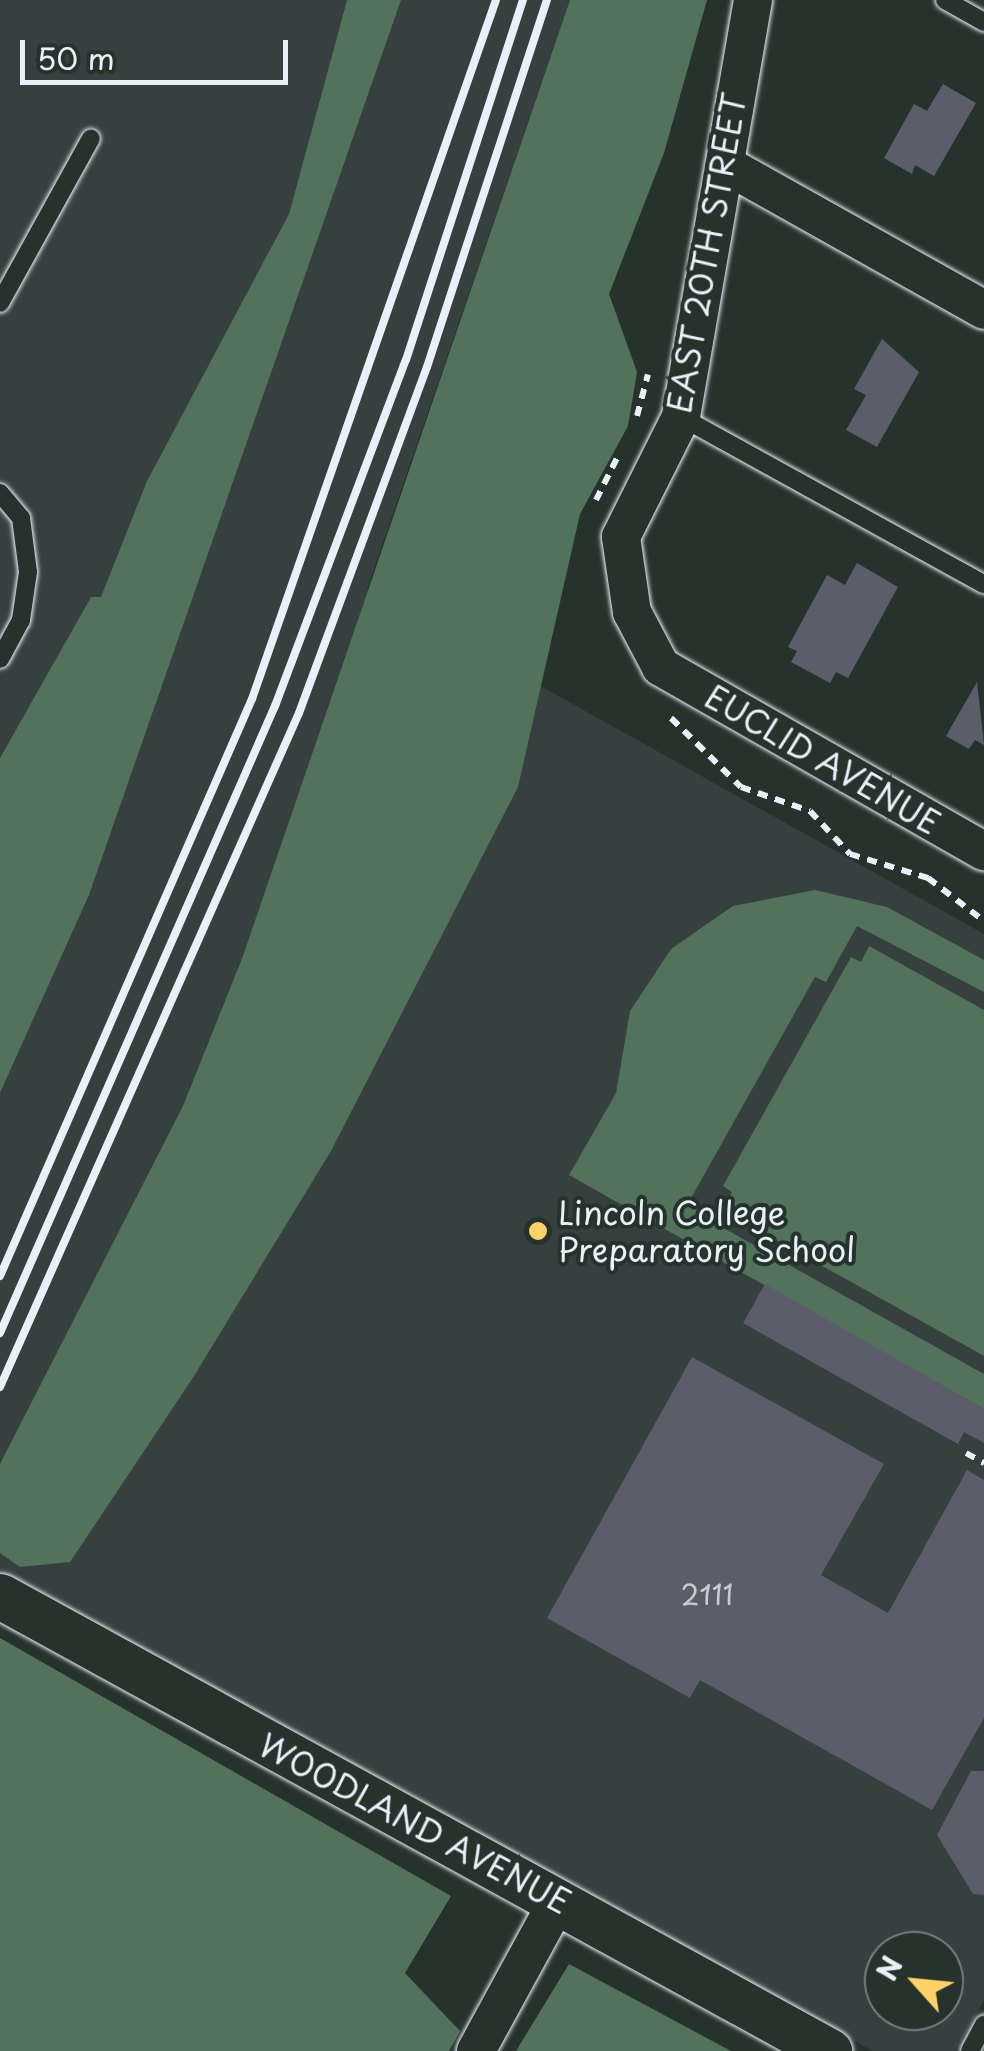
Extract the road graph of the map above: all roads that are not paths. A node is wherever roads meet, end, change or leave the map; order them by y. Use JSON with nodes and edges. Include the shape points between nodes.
{"nodes":[{"id":1,"x":753,"y":0,"type":"edge"},
{"id":2,"x":945,"y":0,"type":"edge"},
{"id":3,"x":984,"y":22,"type":"edge"},
{"id":4,"x":90,"y":138,"type":"dead end"},
{"id":5,"x":726,"y":165,"type":"junction"},
{"id":6,"x":0,"y":303,"type":"edge"},
{"id":7,"x":984,"y":310,"type":"edge"},
{"id":8,"x":680,"y":416,"type":"junction"},
{"id":9,"x":0,"y":492,"type":"edge"},
{"id":10,"x":984,"y":584,"type":"edge"},
{"id":11,"x":0,"y":659,"type":"edge"},
{"id":12,"x":661,"y":667,"type":"joint"},
{"id":13,"x":984,"y":851,"type":"edge"},
{"id":14,"x":0,"y":1596,"type":"edge"},
{"id":15,"x":559,"y":1899,"type":"junction"},
{"id":16,"x":984,"y":2026,"type":"edge"},
{"id":17,"x":476,"y":2051,"type":"edge"},
{"id":18,"x":828,"y":2051,"type":"edge"},
{"id":19,"x":970,"y":2051,"type":"edge"}],
"edges":[{"from":1,"to":5,"type":"street","name":"EAST 20TH STREET"},
{"from":2,"to":3,"type":"lane"},
{"from":4,"to":6,"type":"lane"},
{"from":5,"to":7,"type":"street"},
{"from":5,"to":8,"type":"street","name":"EAST 20TH STREET"},
{"from":8,"to":10,"type":"lane"},
{"from":8,"to":12,"type":"street","name":"EAST 20TH STREET","via":[[621,536],[632,612]]},
{"from":9,"to":11,"type":"lane","via":[[21,518],[28,572],[20,620]]},
{"from":12,"to":13,"type":"street","name":"EUCLID AVENUE"},
{"from":14,"to":15,"type":"street","name":"WOODLAND AVENUE"},
{"from":15,"to":17,"type":"street"},
{"from":15,"to":18,"type":"street","name":"WOODLAND AVENUE"},
{"from":16,"to":19,"type":"lane"}]}
